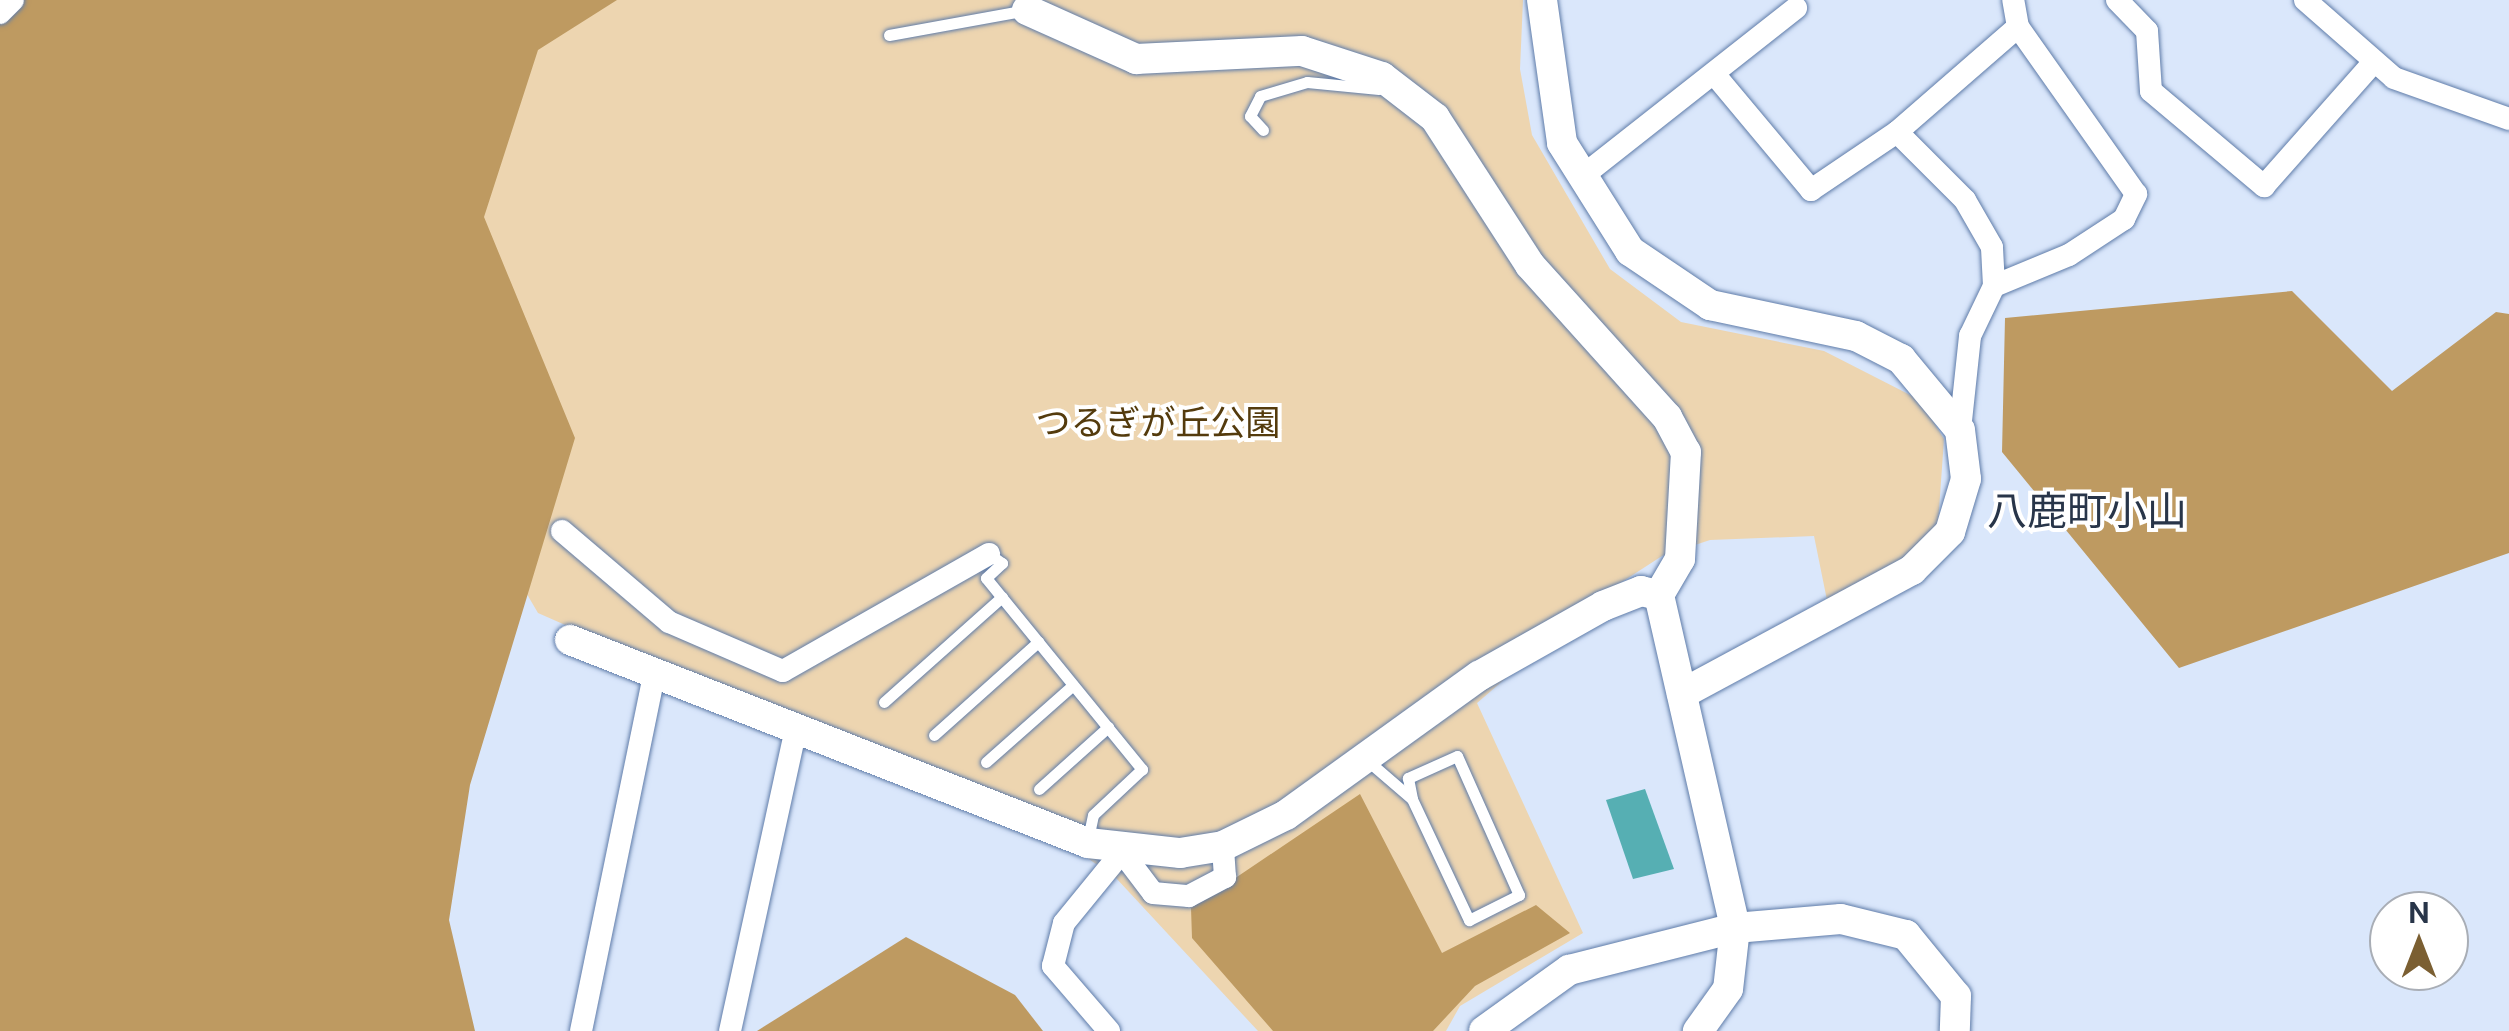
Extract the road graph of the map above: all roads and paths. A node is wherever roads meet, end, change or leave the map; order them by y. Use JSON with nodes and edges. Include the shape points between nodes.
{"nodes":[{"id":1,"x":13,"y":0,"type":"edge"},
{"id":2,"x":1542,"y":0,"type":"edge"},
{"id":3,"x":2014,"y":0,"type":"edge"},
{"id":4,"x":2116,"y":0,"type":"edge"},
{"id":5,"x":2305,"y":0,"type":"edge"},
{"id":6,"x":1796,"y":8,"type":"dead end"},
{"id":7,"x":1027,"y":10,"type":"joint"},
{"id":8,"x":0,"y":13,"type":"edge"},
{"id":9,"x":2018,"y":27,"type":"junction"},
{"id":10,"x":889,"y":35,"type":"dead end"},
{"id":11,"x":2373,"y":62,"type":"junction"},
{"id":12,"x":1714,"y":75,"type":"junction"},
{"id":13,"x":1398,"y":90,"type":"junction"},
{"id":14,"x":2509,"y":120,"type":"edge"},
{"id":15,"x":1263,"y":130,"type":"dead end"},
{"id":16,"x":1897,"y":132,"type":"junction"},
{"id":17,"x":1580,"y":178,"type":"junction"},
{"id":18,"x":1994,"y":286,"type":"junction"},
{"id":19,"x":1960,"y":430,"type":"junction"},
{"id":20,"x":562,"y":531,"type":"dead end"},
{"id":21,"x":989,"y":554,"type":"joint"},
{"id":22,"x":1660,"y":596,"type":"junction"},
{"id":23,"x":1002,"y":598,"type":"junction"},
{"id":24,"x":570,"y":640,"type":"dead end"},
{"id":25,"x":1038,"y":642,"type":"junction"},
{"id":26,"x":654,"y":672,"type":"junction"},
{"id":27,"x":1073,"y":685,"type":"junction"},
{"id":28,"x":1682,"y":694,"type":"junction"},
{"id":29,"x":884,"y":702,"type":"dead end"},
{"id":30,"x":1108,"y":727,"type":"junction"},
{"id":31,"x":796,"y":728,"type":"junction"},
{"id":32,"x":934,"y":735,"type":"dead end"},
{"id":33,"x":1365,"y":758,"type":"junction"},
{"id":34,"x":986,"y":762,"type":"dead end"},
{"id":35,"x":1039,"y":789,"type":"dead end"},
{"id":36,"x":1412,"y":799,"type":"junction"},
{"id":37,"x":1088,"y":843,"type":"junction"},
{"id":38,"x":1224,"y":846,"type":"junction"},
{"id":39,"x":1122,"y":852,"type":"junction"},
{"id":40,"x":1735,"y":928,"type":"junction"},
{"id":41,"x":581,"y":1031,"type":"edge"},
{"id":42,"x":730,"y":1031,"type":"edge"},
{"id":43,"x":1108,"y":1031,"type":"edge"},
{"id":44,"x":1484,"y":1031,"type":"edge"},
{"id":45,"x":1698,"y":1031,"type":"edge"},
{"id":46,"x":1955,"y":1031,"type":"edge"}],
"edges":[{"from":1,"to":8,"type":"street"},
{"from":2,"to":17,"type":"street","via":[[1549,92]]},
{"from":3,"to":9,"type":"street"},
{"from":4,"to":11,"type":"street","via":[[2147,31],[2150,91],[2264,186]]},
{"from":5,"to":11,"type":"street"},
{"from":6,"to":12,"type":"street"},
{"from":7,"to":10,"type":"lane"},
{"from":7,"to":13,"type":"street","via":[[1136,58],[1302,52]]},
{"from":9,"to":16,"type":"street"},
{"from":9,"to":18,"type":"street","via":[[2136,194],[2124,219],[2069,255]]},
{"from":11,"to":14,"type":"street"},
{"from":12,"to":16,"type":"street","via":[[1811,190]]},
{"from":12,"to":17,"type":"street"},
{"from":13,"to":15,"type":"lane","via":[[1307,82],[1276,91],[1260,96],[1250,116]]},
{"from":13,"to":22,"type":"street","via":[[1435,118],[1530,266],[1666,417],[1686,452],[1680,559]]},
{"from":16,"to":18,"type":"street","via":[[1965,200],[1992,247]]},
{"from":17,"to":19,"type":"street","via":[[1630,251],[1668,282],[1710,305],[1856,336],[1901,359]]},
{"from":18,"to":19,"type":"street","via":[[1970,336]]},
{"from":19,"to":28,"type":"street","via":[[1966,479],[1950,532],[1912,570]]},
{"from":20,"to":21,"type":"street","via":[[669,622],[783,671]]},
{"from":21,"to":23,"type":"lane","via":[[1002,563],[986,578]]},
{"from":22,"to":28,"type":"street"},
{"from":22,"to":33,"type":"street","via":[[1641,591],[1585,615]]},
{"from":23,"to":25,"type":"lane"},
{"from":23,"to":29,"type":"lane"},
{"from":24,"to":26,"type":"street"},
{"from":25,"to":27,"type":"lane"},
{"from":25,"to":32,"type":"lane"},
{"from":26,"to":31,"type":"street"},
{"from":26,"to":41,"type":"street"},
{"from":27,"to":30,"type":"lane"},
{"from":27,"to":34,"type":"lane"},
{"from":28,"to":40,"type":"street"},
{"from":30,"to":35,"type":"lane"},
{"from":30,"to":37,"type":"lane","via":[[1142,769],[1093,814]]},
{"from":31,"to":37,"type":"street"},
{"from":31,"to":42,"type":"street"},
{"from":33,"to":36,"type":"lane"},
{"from":33,"to":38,"type":"street"},
{"from":36,"to":36,"type":"lane","via":[[1469,920],[1519,895],[1457,756],[1408,778]]},
{"from":37,"to":39,"type":"street"},
{"from":38,"to":39,"type":"street"},
{"from":38,"to":39,"type":"street","via":[[1225,877],[1190,896],[1152,893]]},
{"from":39,"to":43,"type":"street","via":[[1064,923],[1053,966]]},
{"from":40,"to":44,"type":"street","via":[[1569,970]]},
{"from":40,"to":45,"type":"street","via":[[1728,989]]},
{"from":40,"to":46,"type":"street","via":[[1841,920],[1906,935],[1956,996]]}]}
